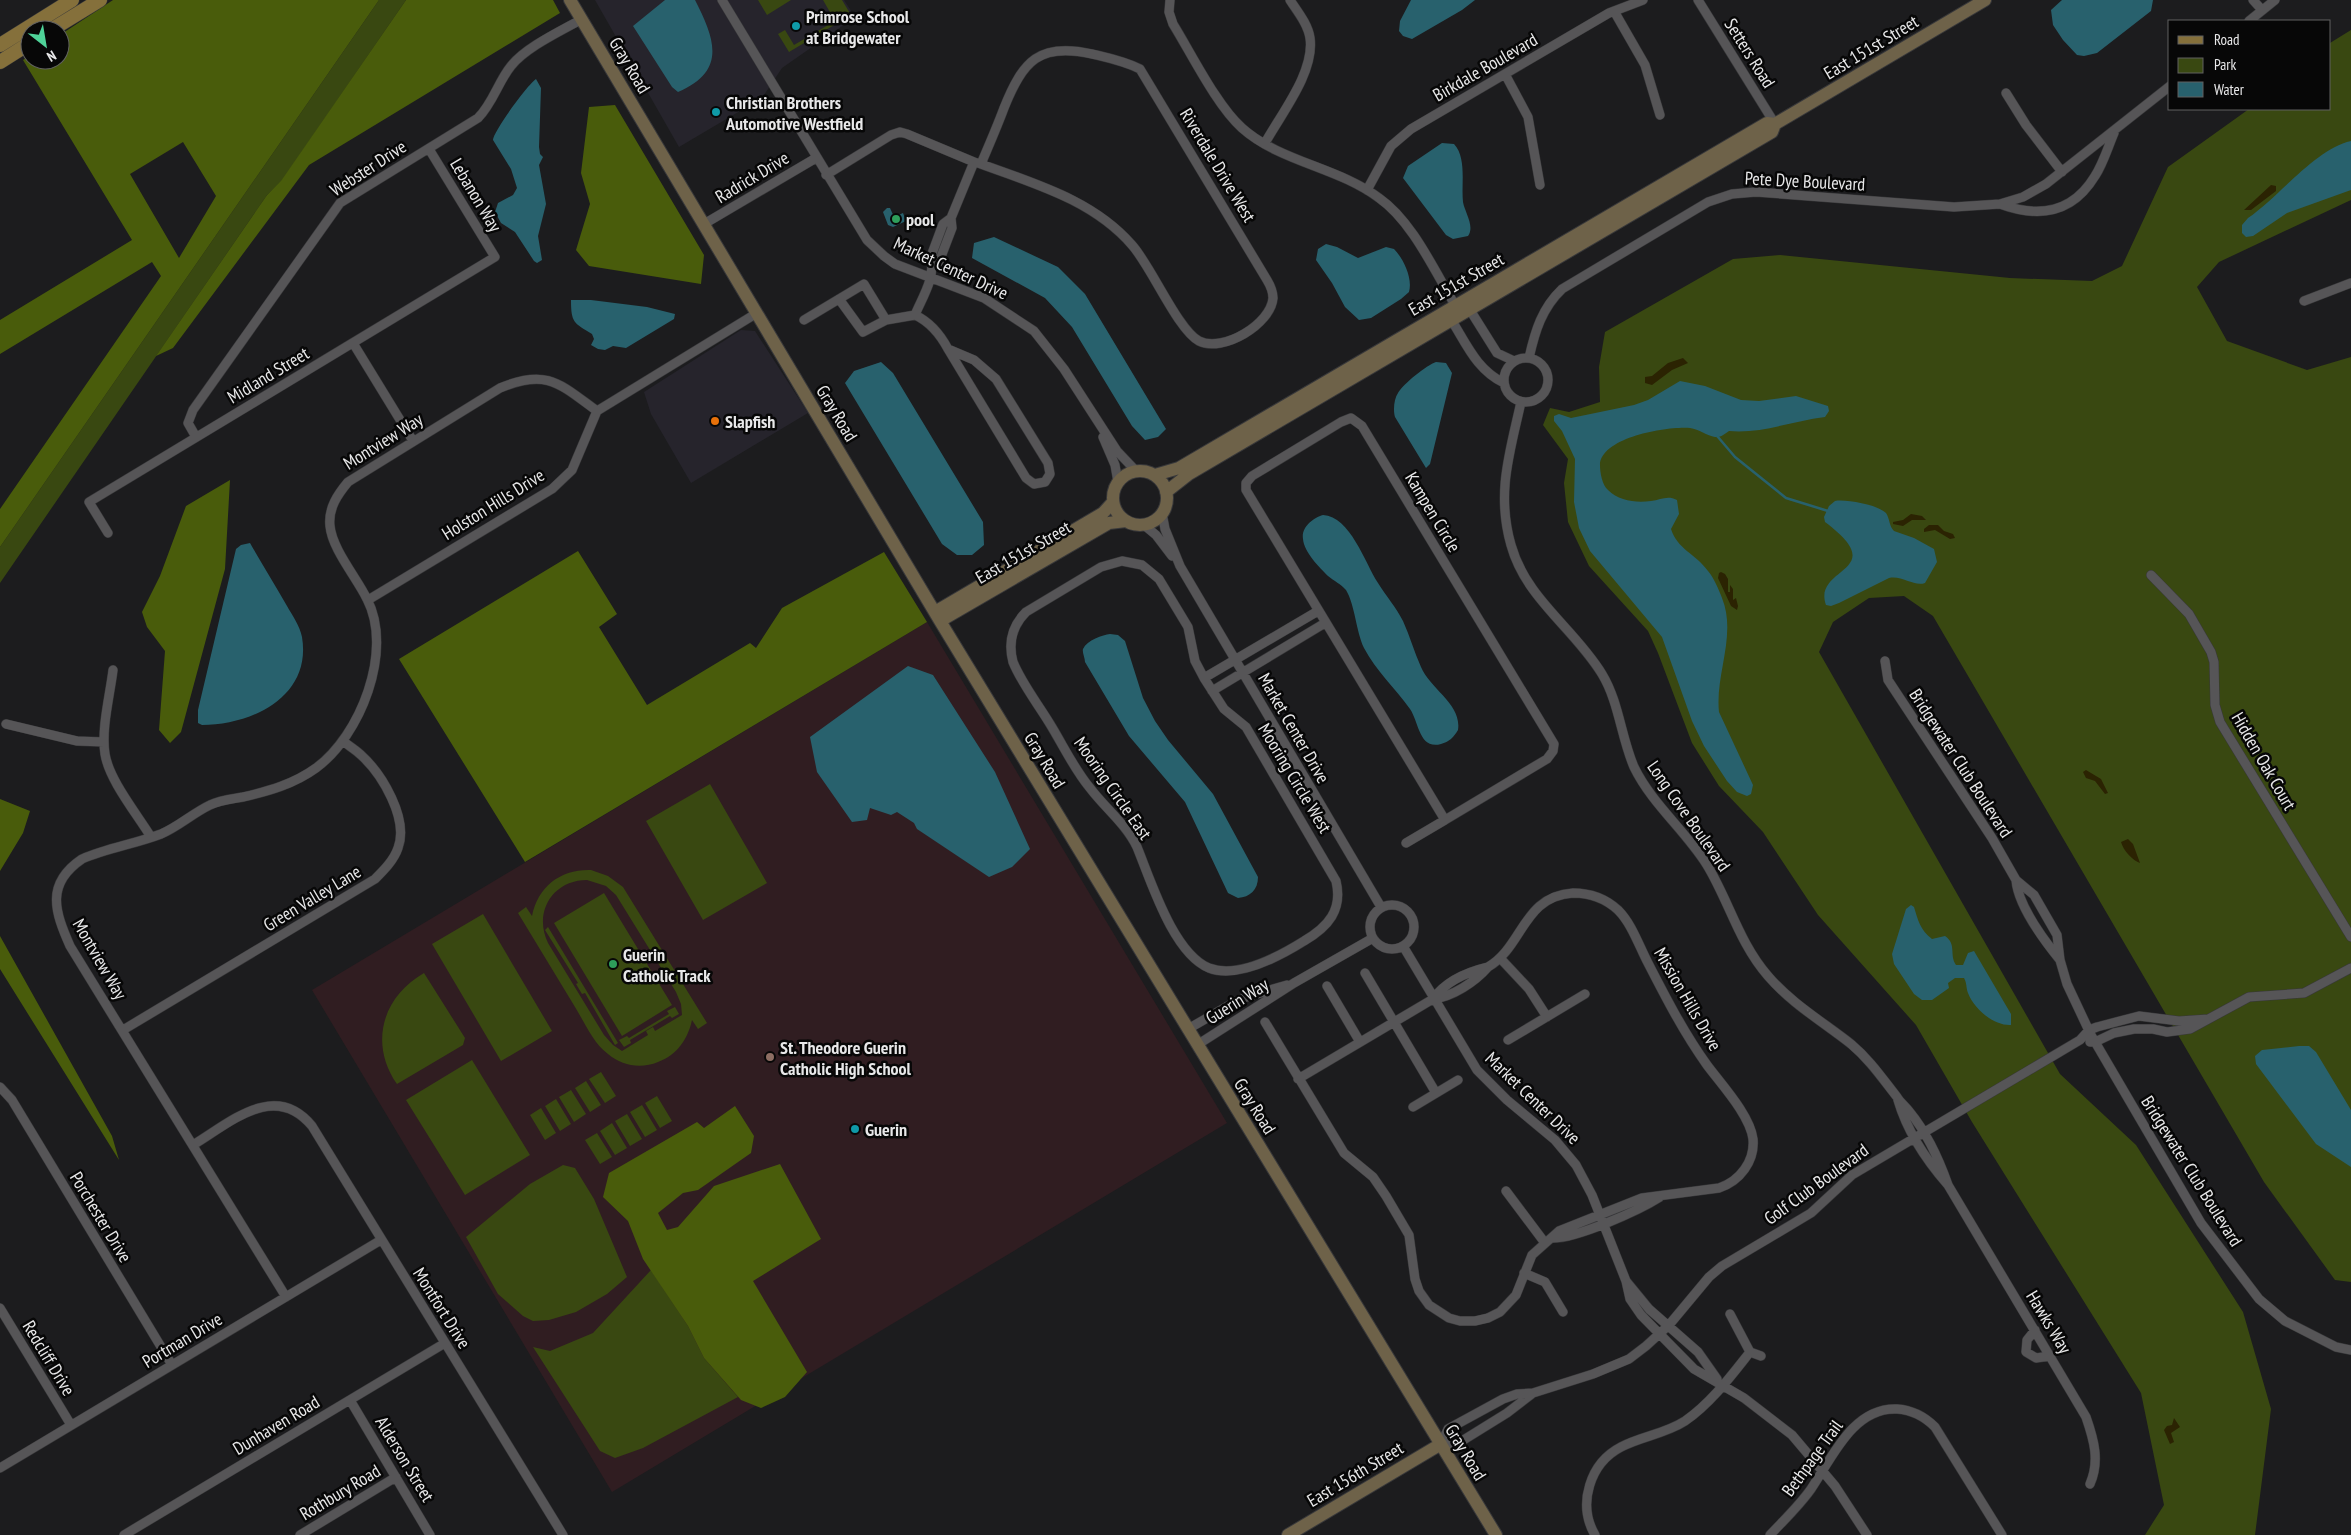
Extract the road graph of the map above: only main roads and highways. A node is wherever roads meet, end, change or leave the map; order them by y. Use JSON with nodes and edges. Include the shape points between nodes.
{"nodes":[{"id":1,"x":72,"y":0,"type":"edge"},
{"id":2,"x":100,"y":0,"type":"edge"},
{"id":3,"x":67,"y":20,"type":"edge"},
{"id":4,"x":0,"y":45,"type":"edge"},
{"id":5,"x":20,"y":49,"type":"edge"},
{"id":6,"x":0,"y":62,"type":"edge"}],
"edges":[{"from":1,"to":4,"type":"main road"},
{"from":2,"to":3,"type":"main road"},
{"from":5,"to":6,"type":"main road"}]}
